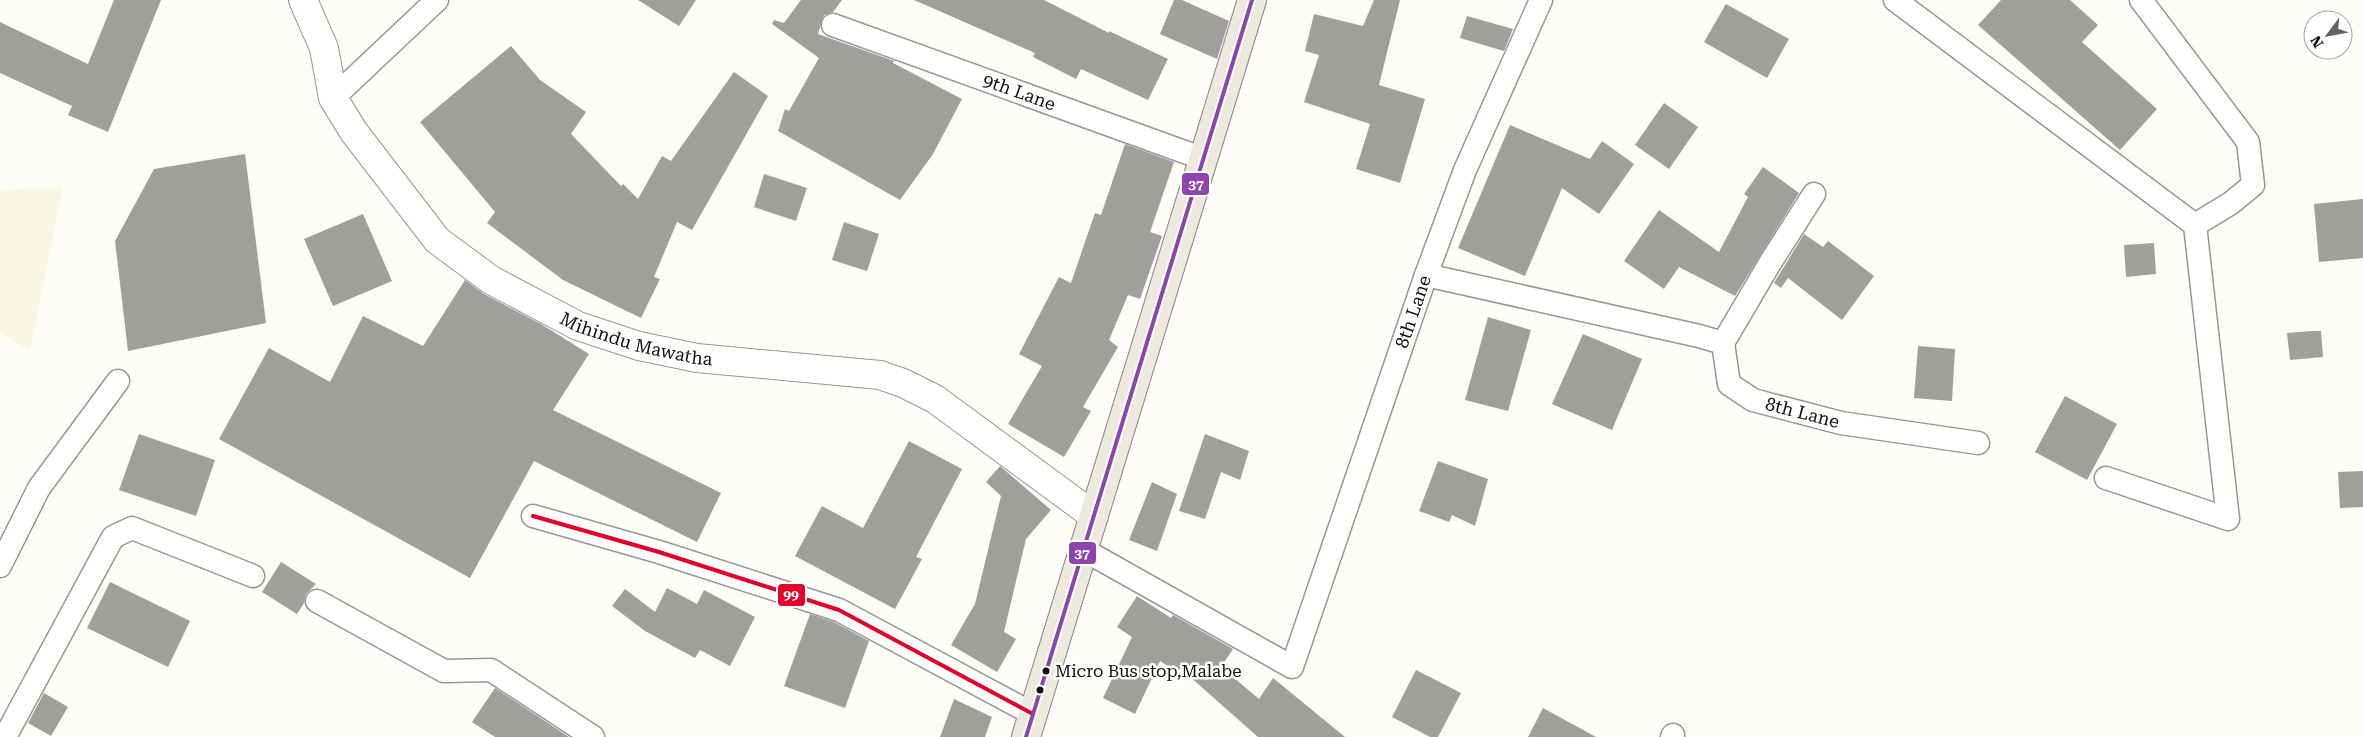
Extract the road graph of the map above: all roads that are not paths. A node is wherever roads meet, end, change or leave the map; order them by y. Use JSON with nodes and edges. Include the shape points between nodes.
{"nodes":[{"id":1,"x":438,"y":0,"type":"edge"},
{"id":2,"x":1252,"y":0,"type":"edge"},
{"id":3,"x":1541,"y":0,"type":"edge"},
{"id":4,"x":1895,"y":0,"type":"edge"},
{"id":5,"x":2142,"y":0,"type":"edge"},
{"id":6,"x":310,"y":3,"type":"edge"},
{"id":7,"x":833,"y":25,"type":"dead end"},
{"id":8,"x":333,"y":98,"type":"junction"},
{"id":9,"x":1204,"y":159,"type":"junction"},
{"id":10,"x":1814,"y":194,"type":"dead end"},
{"id":11,"x":2195,"y":225,"type":"junction"},
{"id":12,"x":1426,"y":275,"type":"junction"},
{"id":13,"x":1723,"y":343,"type":"junction"},
{"id":14,"x":118,"y":381,"type":"dead end"},
{"id":15,"x":1978,"y":443,"type":"dead end"},
{"id":16,"x":2106,"y":478,"type":"dead end"},
{"id":17,"x":533,"y":516,"type":"dead end"},
{"id":18,"x":1094,"y":516,"type":"junction"},
{"id":19,"x":1084,"y":550,"type":"junction"},
{"id":20,"x":0,"y":566,"type":"edge"},
{"id":21,"x":253,"y":576,"type":"dead end"},
{"id":22,"x":317,"y":601,"type":"dead end"},
{"id":23,"x":1029,"y":726,"type":"edge"},
{"id":24,"x":5,"y":737,"type":"edge"},
{"id":25,"x":593,"y":737,"type":"edge"}],
"edges":[{"from":1,"to":8,"type":"street"},
{"from":2,"to":9,"type":"main road"},
{"from":3,"to":12,"type":"street","via":[[1465,170]]},
{"from":4,"to":11,"type":"street"},
{"from":5,"to":11,"type":"street","via":[[2248,142],[2253,185]]},
{"from":6,"to":8,"type":"street","name":"Mihindu Mawatha","via":[[324,48]]},
{"from":7,"to":9,"type":"street","name":"9th Lane"},
{"from":8,"to":18,"type":"street","name":"Mihindu Mawatha","via":[[354,132],[437,240],[491,280],[578,326],[639,346],[697,358],[880,375],[903,383],[935,399]]},
{"from":9,"to":18,"type":"main road"},
{"from":10,"to":13,"type":"street"},
{"from":11,"to":16,"type":"street","via":[[2228,519]]},
{"from":12,"to":13,"type":"street","name":"8th Lane"},
{"from":12,"to":19,"type":"street","name":"8th Lane","via":[[1292,667]]},
{"from":13,"to":15,"type":"street","name":"8th Lane","via":[[1729,384],[1753,400],[1841,423]]},
{"from":14,"to":20,"type":"street","via":[[38,488]]},
{"from":17,"to":23,"type":"street","via":[[659,552],[839,610]]},
{"from":18,"to":19,"type":"main road"},
{"from":19,"to":23,"type":"main road"},
{"from":21,"to":24,"type":"street","via":[[132,528],[113,537]]},
{"from":22,"to":25,"type":"street","via":[[444,672],[490,670]]}]}
